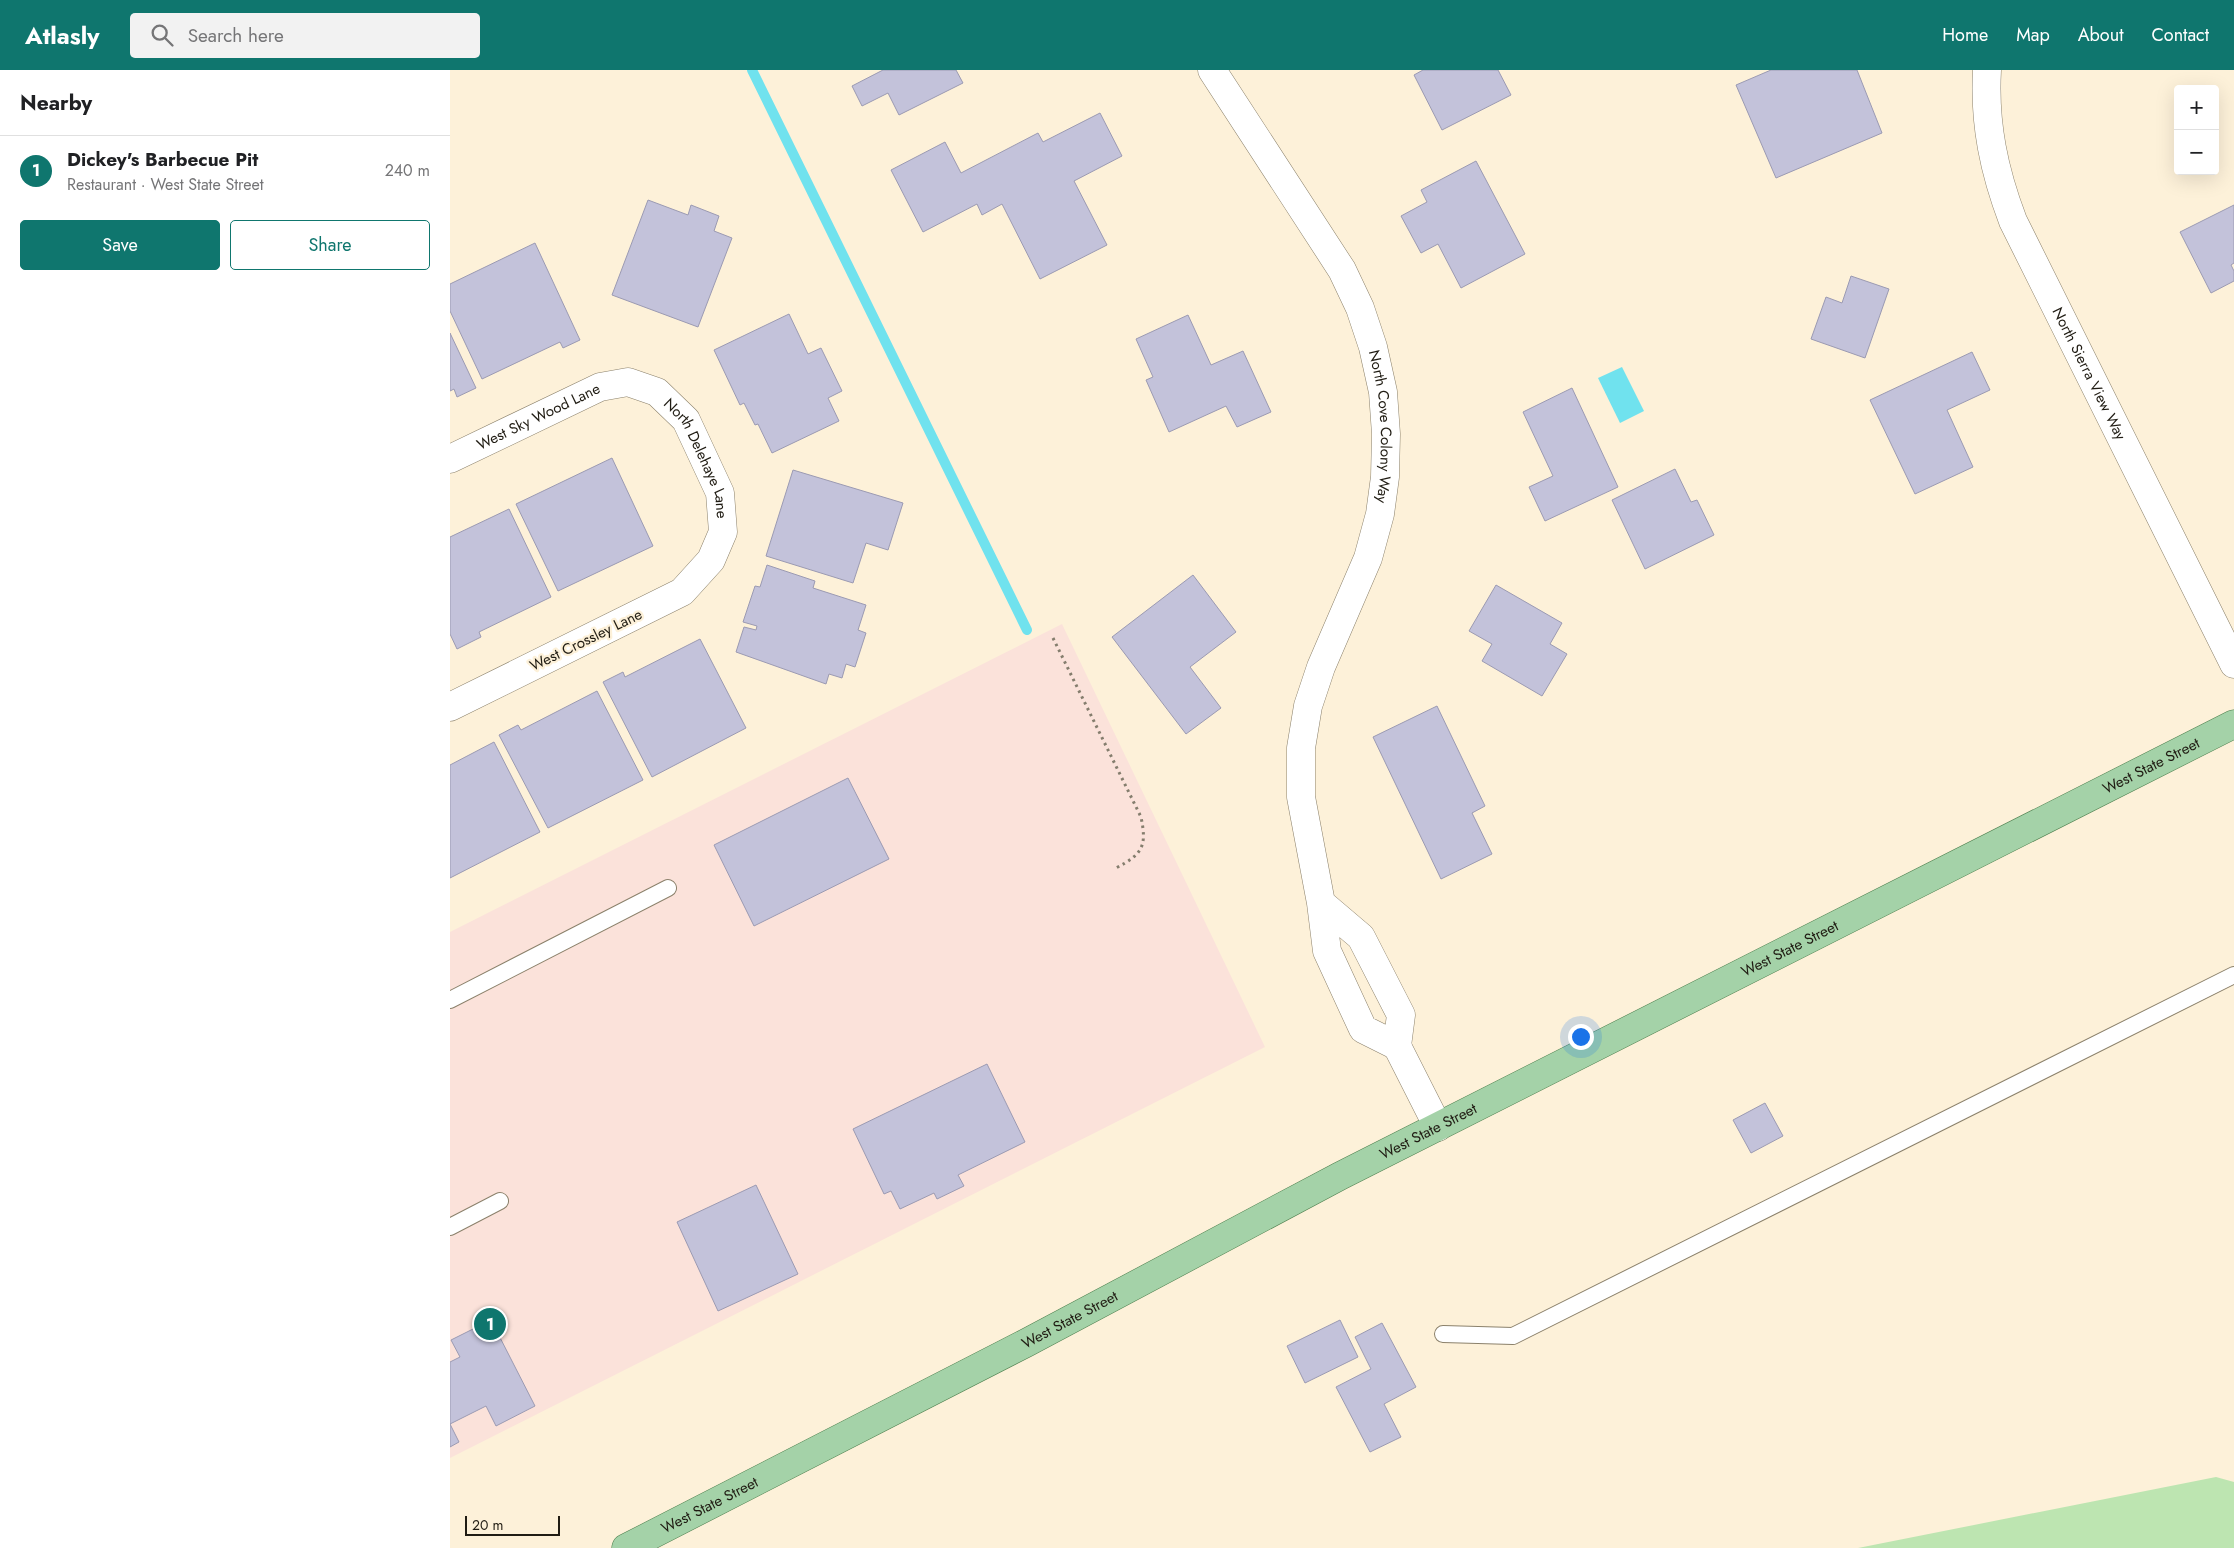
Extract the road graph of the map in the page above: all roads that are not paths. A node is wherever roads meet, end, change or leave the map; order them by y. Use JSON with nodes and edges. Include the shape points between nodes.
{"nodes":[{"id":1,"x":1212,"y":70,"type":"edge"},
{"id":2,"x":1987,"y":70,"type":"edge"},
{"id":3,"x":628,"y":382,"type":"joint"},
{"id":4,"x":450,"y":459,"type":"edge"},
{"id":5,"x":711,"y":560,"type":"joint"},
{"id":6,"x":2234,"y":664,"type":"edge"},
{"id":7,"x":450,"y":707,"type":"edge"},
{"id":8,"x":2234,"y":724,"type":"edge"},
{"id":9,"x":668,"y":888,"type":"dead end"},
{"id":10,"x":1321,"y":903,"type":"junction"},
{"id":11,"x":2234,"y":975,"type":"edge"},
{"id":12,"x":450,"y":1000,"type":"edge"},
{"id":13,"x":1397,"y":1046,"type":"junction"},
{"id":14,"x":1438,"y":1127,"type":"junction"},
{"id":15,"x":500,"y":1201,"type":"dead end"},
{"id":16,"x":450,"y":1227,"type":"edge"},
{"id":17,"x":1443,"y":1334,"type":"dead end"},
{"id":18,"x":626,"y":1548,"type":"edge"}],
"edges":[{"from":1,"to":10,"type":"street","name":"North Cove Colony Way","via":[[1342,270],[1373,347],[1382,392],[1386,434],[1380,514],[1368,558],[1318,675],[1308,706],[1301,748],[1301,797]]},
{"from":2,"to":6,"type":"street","name":"North Sierra View Way","via":[[1986,116],[2000,188]]},
{"from":3,"to":4,"type":"street","name":"West Sky Wood Lane","via":[[600,387]]},
{"from":3,"to":5,"type":"street","name":"North Delehaye Lane","via":[[657,392],[690,428],[720,494],[723,532]]},
{"from":5,"to":7,"type":"street","name":"West Crossley Lane","via":[[682,592]]},
{"from":8,"to":14,"type":"main road","name":"West State Street"},
{"from":9,"to":12,"type":"lane"},
{"from":10,"to":13,"type":"street","via":[[1361,937],[1401,1015]]},
{"from":10,"to":13,"type":"street","name":"North Cove Colony Way","via":[[1327,951],[1363,1029]]},
{"from":11,"to":17,"type":"lane","via":[[1513,1336]]},
{"from":13,"to":14,"type":"street"},
{"from":14,"to":18,"type":"main road","name":"West State Street"},
{"from":15,"to":16,"type":"lane"}]}
